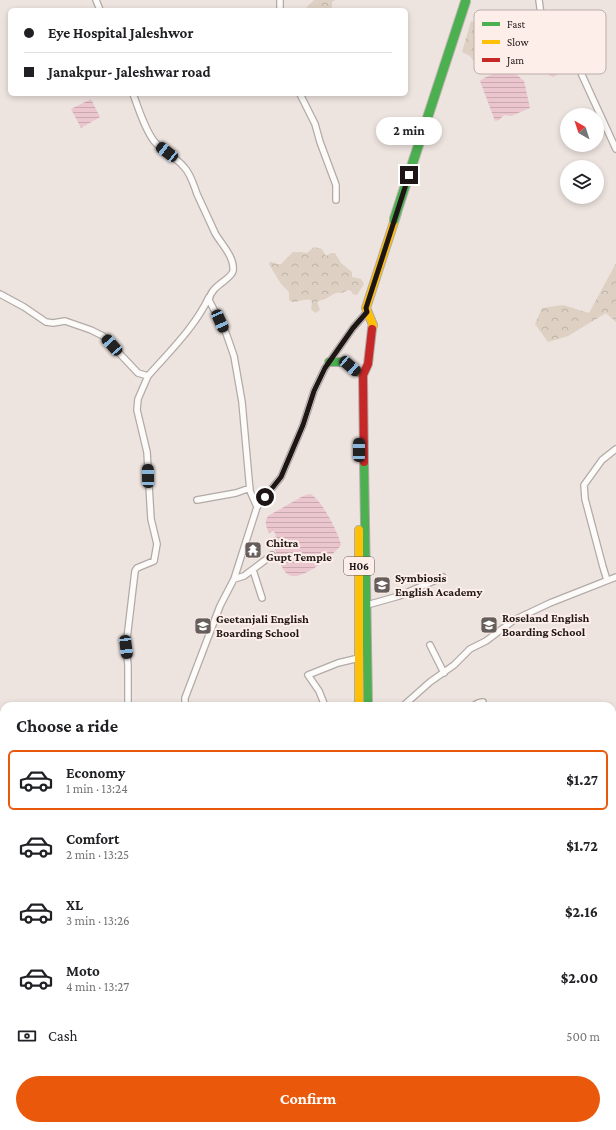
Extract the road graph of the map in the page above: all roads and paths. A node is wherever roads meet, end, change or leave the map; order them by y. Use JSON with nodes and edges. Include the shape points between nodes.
{"nodes":[{"id":1,"x":463,"y":0,"type":"edge"},
{"id":2,"x":466,"y":0,"type":"edge"},
{"id":3,"x":539,"y":0,"type":"edge"},
{"id":4,"x":540,"y":10,"type":"edge"},
{"id":5,"x":582,"y":74,"type":"edge"},
{"id":6,"x":134,"y":96,"type":"edge"},
{"id":7,"x":301,"y":96,"type":"edge"},
{"id":8,"x":427,"y":120,"type":"junction"},
{"id":9,"x":616,"y":149,"type":"edge"},
{"id":10,"x":336,"y":200,"type":"dead end"},
{"id":11,"x":0,"y":294,"type":"edge"},
{"id":12,"x":209,"y":296,"type":"junction"},
{"id":13,"x":367,"y":312,"type":"junction"},
{"id":14,"x":329,"y":362,"type":"junction"},
{"id":15,"x":363,"y":375,"type":"junction"},
{"id":16,"x":148,"y":376,"type":"junction"},
{"id":17,"x":363,"y":426,"type":"junction"},
{"id":18,"x":616,"y":449,"type":"edge"},
{"id":19,"x":250,"y":488,"type":"junction"},
{"id":20,"x":197,"y":500,"type":"dead end"},
{"id":21,"x":257,"y":507,"type":"junction"},
{"id":22,"x":272,"y":555,"type":"dead end"},
{"id":23,"x":253,"y":570,"type":"junction"},
{"id":24,"x":616,"y":576,"type":"edge"},
{"id":25,"x":443,"y":577,"type":"dead end"},
{"id":26,"x":234,"y":579,"type":"junction"},
{"id":27,"x":607,"y":580,"type":"junction"},
{"id":28,"x":262,"y":598,"type":"dead end"},
{"id":29,"x":367,"y":605,"type":"junction"},
{"id":30,"x":430,"y":645,"type":"dead end"},
{"id":31,"x":359,"y":658,"type":"junction"},
{"id":32,"x":444,"y":673,"type":"junction"},
{"id":33,"x":128,"y":702,"type":"edge"},
{"id":34,"x":185,"y":702,"type":"edge"},
{"id":35,"x":323,"y":702,"type":"edge"},
{"id":36,"x":359,"y":702,"type":"edge"},
{"id":37,"x":368,"y":702,"type":"edge"},
{"id":38,"x":407,"y":702,"type":"edge"},
{"id":39,"x":478,"y":702,"type":"edge"},
{"id":40,"x":483,"y":702,"type":"dead end"}],
"edges":[{"from":1,"to":8,"type":"main road","number":"H06"},
{"from":2,"to":8,"type":"main road","number":"H06"},
{"from":2,"to":8,"type":"main road","number":"H06","bridge":true,"via":[[394,220]]},
{"from":3,"to":4,"type":"street"},
{"from":5,"to":9,"type":"street"},
{"from":6,"to":12,"type":"street","via":[[154,141],[187,171],[214,231],[233,263],[231,275]]},
{"from":7,"to":10,"type":"street","via":[[315,124],[336,185]]},
{"from":8,"to":13,"type":"main road","number":"H06","via":[[366,308]]},
{"from":11,"to":16,"type":"street","via":[[46,322],[65,321],[103,336],[138,373]]},
{"from":12,"to":16,"type":"street","via":[[182,337]]},
{"from":12,"to":19,"type":"street","via":[[208,300],[226,333],[234,356],[243,408]]},
{"from":13,"to":14,"type":"street"},
{"from":13,"to":15,"type":"main road","number":"H06","via":[[373,325],[368,364]]},
{"from":14,"to":15,"type":"main road","via":[[344,362]]},
{"from":14,"to":21,"type":"street","via":[[314,391],[281,477]]},
{"from":15,"to":17,"type":"main road","number":"H06"},
{"from":16,"to":33,"type":"street","via":[[138,399],[137,410],[147,452],[151,519],[157,544],[154,561],[136,568],[135,571],[126,647]]},
{"from":17,"to":29,"type":"main road","number":"H06"},
{"from":17,"to":31,"type":"main road","number":"H06","via":[[359,437]]},
{"from":18,"to":27,"type":"street","via":[[602,460],[584,485],[585,499]]},
{"from":19,"to":20,"type":"street"},
{"from":19,"to":21,"type":"street"},
{"from":21,"to":26,"type":"street"},
{"from":22,"to":23,"type":"street"},
{"from":23,"to":26,"type":"street"},
{"from":23,"to":28,"type":"street"},
{"from":24,"to":27,"type":"street"},
{"from":25,"to":29,"type":"street","via":[[399,596]]},
{"from":26,"to":34,"type":"street","via":[[216,618]]},
{"from":27,"to":32,"type":"street","via":[[550,602],[514,620],[486,641],[470,649]]},
{"from":29,"to":37,"type":"main road","number":"H06"},
{"from":30,"to":32,"type":"street"},
{"from":31,"to":35,"type":"street","via":[[308,675]]},
{"from":31,"to":36,"type":"main road","number":"H06"},
{"from":32,"to":38,"type":"street"},
{"from":39,"to":40,"type":"street"}]}
